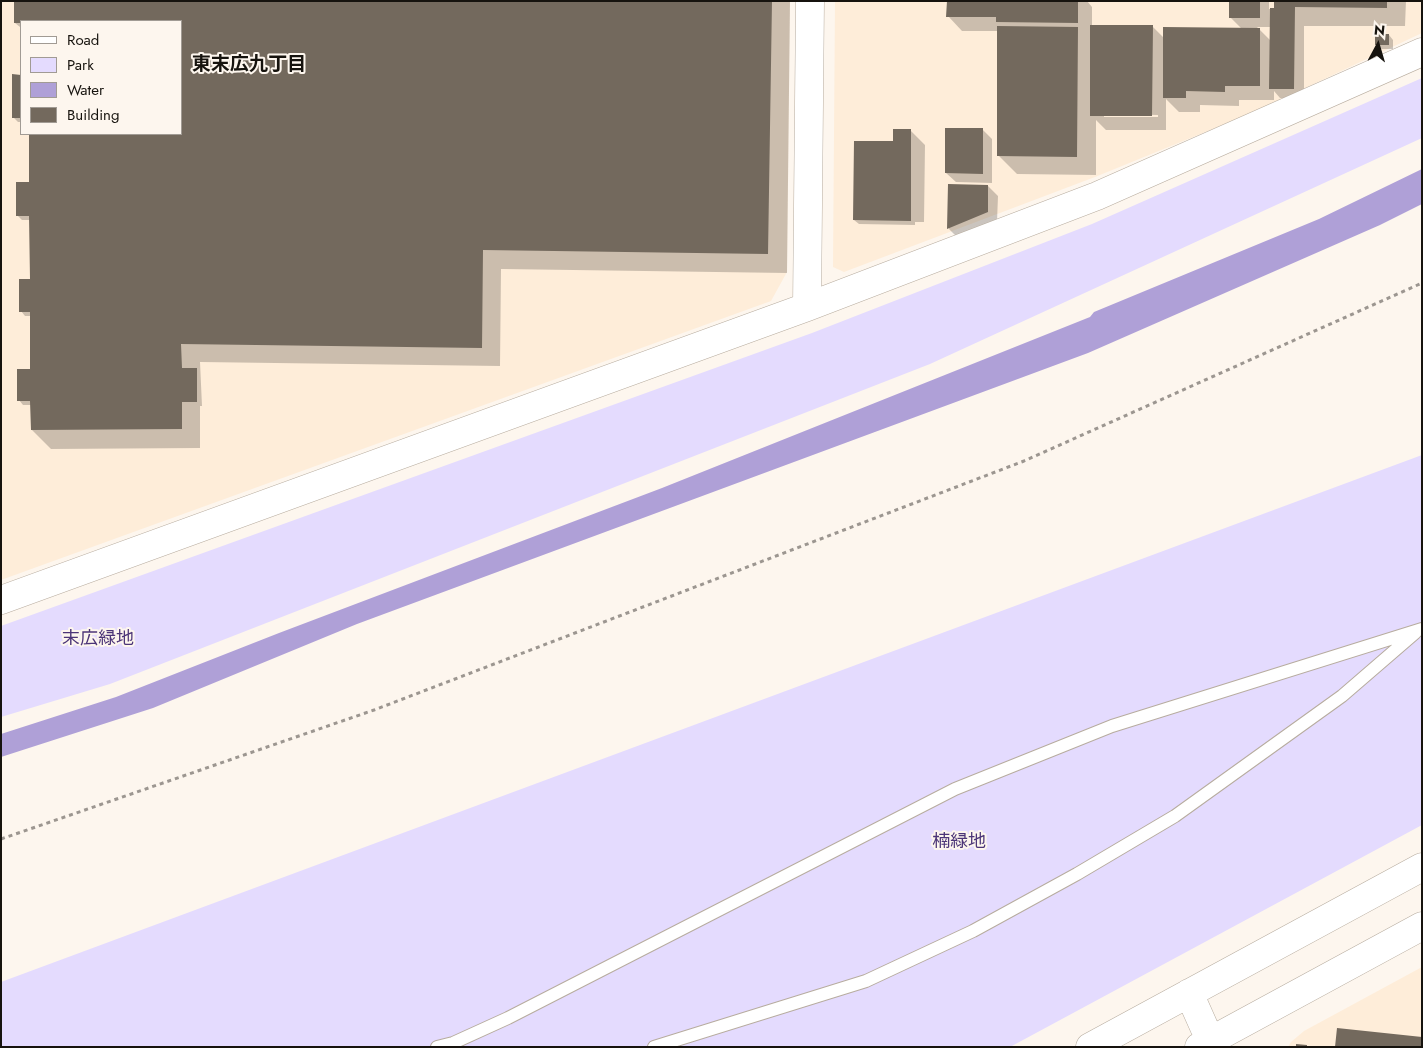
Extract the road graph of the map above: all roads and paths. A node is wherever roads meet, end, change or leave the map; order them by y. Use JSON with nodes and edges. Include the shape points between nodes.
{"nodes":[{"id":1,"x":810,"y":1,"type":"edge"},
{"id":2,"x":1422,"y":52,"type":"edge"},
{"id":3,"x":1422,"y":283,"type":"edge"},
{"id":4,"x":807,"y":307,"type":"junction"},
{"id":5,"x":1,"y":600,"type":"edge"},
{"id":6,"x":1421,"y":629,"type":"edge"},
{"id":7,"x":1,"y":840,"type":"edge"},
{"id":8,"x":1422,"y":867,"type":"edge"},
{"id":9,"x":1422,"y":926,"type":"edge"},
{"id":10,"x":1189,"y":993,"type":"junction"},
{"id":11,"x":1207,"y":1045,"type":"edge"},
{"id":12,"x":437,"y":1047,"type":"edge"},
{"id":13,"x":654,"y":1047,"type":"edge"},
{"id":14,"x":1090,"y":1047,"type":"edge"}],
"edges":[{"from":1,"to":4,"type":"street"},
{"from":2,"to":4,"type":"street","via":[[1097,196]]},
{"from":3,"to":7,"type":"path","via":[[1024,461],[374,710]]},
{"from":4,"to":5,"type":"street"},
{"from":6,"to":12,"type":"lane","via":[[1112,726],[955,789],[508,1018]]},
{"from":6,"to":13,"type":"lane","via":[[1342,696],[1175,816],[973,931],[866,981]]},
{"from":8,"to":10,"type":"street"},
{"from":9,"to":11,"type":"street"},
{"from":10,"to":11,"type":"street"},
{"from":10,"to":14,"type":"street"}]}
